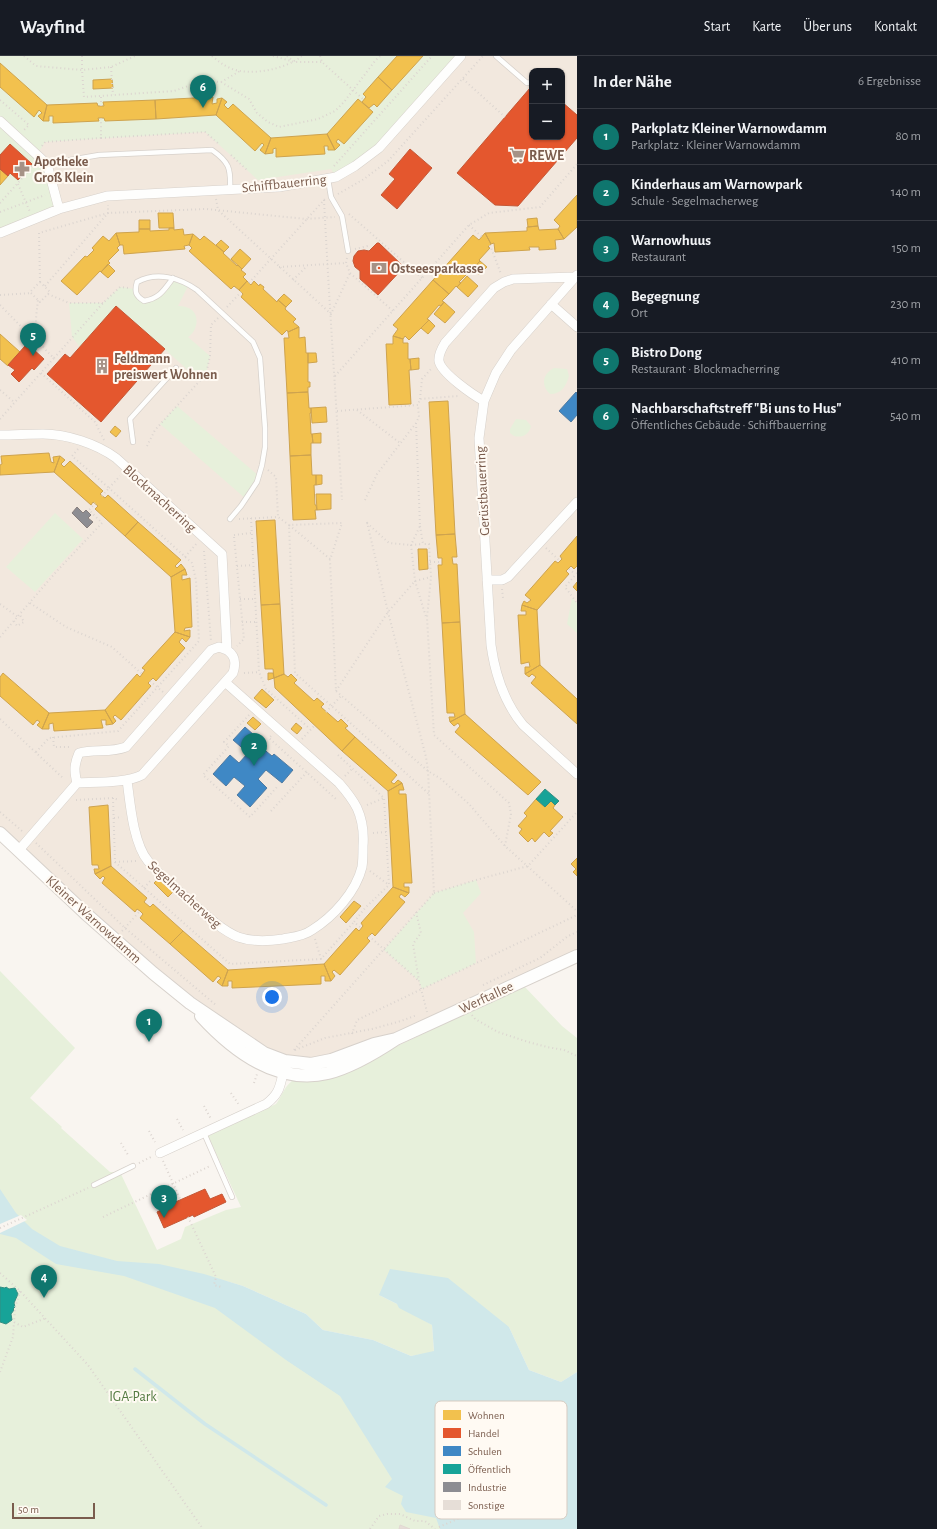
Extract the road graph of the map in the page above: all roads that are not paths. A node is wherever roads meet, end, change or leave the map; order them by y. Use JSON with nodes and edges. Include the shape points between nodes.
{"nodes":[{"id":1,"x":461,"y":56,"type":"edge"},
{"id":2,"x":496,"y":56,"type":"edge"},
{"id":3,"x":529,"y":83,"type":"edge"},
{"id":4,"x":0,"y":121,"type":"edge"},
{"id":5,"x":47,"y":164,"type":"junction"},
{"id":6,"x":328,"y":179,"type":"junction"},
{"id":7,"x":230,"y":189,"type":"junction"},
{"id":8,"x":59,"y":210,"type":"junction"},
{"id":9,"x":0,"y":233,"type":"edge"},
{"id":10,"x":348,"y":251,"type":"road end"},
{"id":11,"x":576,"y":276,"type":"edge"},
{"id":12,"x":173,"y":278,"type":"junction"},
{"id":13,"x":551,"y":304,"type":"junction"},
{"id":14,"x":577,"y":327,"type":"edge"},
{"id":15,"x":176,"y":368,"type":"dead end"},
{"id":16,"x":484,"y":401,"type":"junction"},
{"id":17,"x":0,"y":435,"type":"edge"},
{"id":18,"x":133,"y":442,"type":"dead end"},
{"id":19,"x":577,"y":502,"type":"edge"},
{"id":20,"x":230,"y":520,"type":"road end"},
{"id":21,"x":487,"y":580,"type":"junction"},
{"id":22,"x":229,"y":651,"type":"junction"},
{"id":23,"x":225,"y":682,"type":"junction"},
{"id":24,"x":577,"y":774,"type":"edge"},
{"id":25,"x":127,"y":780,"type":"junction"},
{"id":26,"x":77,"y":783,"type":"junction"},
{"id":27,"x":0,"y":833,"type":"edge"},
{"id":28,"x":18,"y":850,"type":"junction"},
{"id":29,"x":577,"y":956,"type":"edge"},
{"id":30,"x":284,"y":1067,"type":"junction"},
{"id":31,"x":204,"y":1133,"type":"junction"},
{"id":32,"x":160,"y":1153,"type":"road end"},
{"id":33,"x":134,"y":1166,"type":"road end"},
{"id":34,"x":94,"y":1185,"type":"road end"},
{"id":35,"x":232,"y":1197,"type":"dead end"}],
"edges":[{"from":1,"to":6,"type":"street","name":"Schiffbauerring","via":[[379,148],[355,166]]},
{"from":2,"to":3,"type":"lane"},
{"from":4,"to":5,"type":"street"},
{"from":5,"to":7,"type":"lane","via":[[98,155],[212,150],[226,163],[230,172]]},
{"from":5,"to":8,"type":"street"},
{"from":6,"to":7,"type":"street","name":"Schiffbauerring","via":[[279,187]]},
{"from":6,"to":10,"type":"lane","via":[[330,197],[342,216]]},
{"from":7,"to":8,"type":"street","name":"Schiffbauerring","via":[[107,196]]},
{"from":8,"to":9,"type":"street","name":"Schiffbauerring"},
{"from":11,"to":13,"type":"street","name":"Gerüstbauerring"},
{"from":11,"to":16,"type":"street","name":"Gerüstbauerring","via":[[512,279],[504,282],[494,288],[445,343],[438,360],[443,369],[469,392]]},
{"from":12,"to":12,"type":"lane","via":[[144,278],[137,282],[137,296],[144,301],[153,300]]},
{"from":12,"to":20,"type":"lane","via":[[193,287],[252,342],[260,358],[265,428],[262,465],[257,482]]},
{"from":13,"to":14,"type":"street"},
{"from":13,"to":16,"type":"street","name":"Gerüstbauerring","via":[[511,350],[496,373]]},
{"from":15,"to":18,"type":"lane","via":[[130,419]]},
{"from":16,"to":21,"type":"street","name":"Gerüstbauerring","via":[[479,438]]},
{"from":17,"to":22,"type":"street","name":"Blockmacherring","via":[[45,434],[84,442],[106,451],[203,536],[222,554]]},
{"from":19,"to":21,"type":"street","via":[[508,577],[502,580]]},
{"from":21,"to":24,"type":"street","name":"Gerüstbauerring","via":[[493,661],[506,698],[523,725]]},
{"from":22,"to":23,"type":"street","name":"Blockmacherring","via":[[235,665],[233,673]]},
{"from":22,"to":26,"type":"street","via":[[219,647],[211,650],[126,747],[79,753],[74,764]]},
{"from":23,"to":25,"type":"street","via":[[142,775]]},
{"from":23,"to":25,"type":"street","name":"Segelmacherweg","via":[[339,783],[358,809],[364,834],[362,866],[357,883],[350,894],[328,918],[312,931],[300,936],[259,941],[239,937],[210,919],[147,860],[139,846]]},
{"from":25,"to":26,"type":"street"},
{"from":26,"to":28,"type":"street"},
{"from":27,"to":28,"type":"street","name":"Kleiner Warnowdamm"},
{"from":28,"to":30,"type":"street","name":"Kleiner Warnowdamm","via":[[153,973],[190,1003]]},
{"from":29,"to":30,"type":"street","name":"Werftallee","via":[[396,1039],[374,1044],[332,1060]]},
{"from":30,"to":31,"type":"street","via":[[275,1098]]},
{"from":31,"to":32,"type":"street"},
{"from":31,"to":35,"type":"lane"},
{"from":33,"to":34,"type":"lane"}]}
